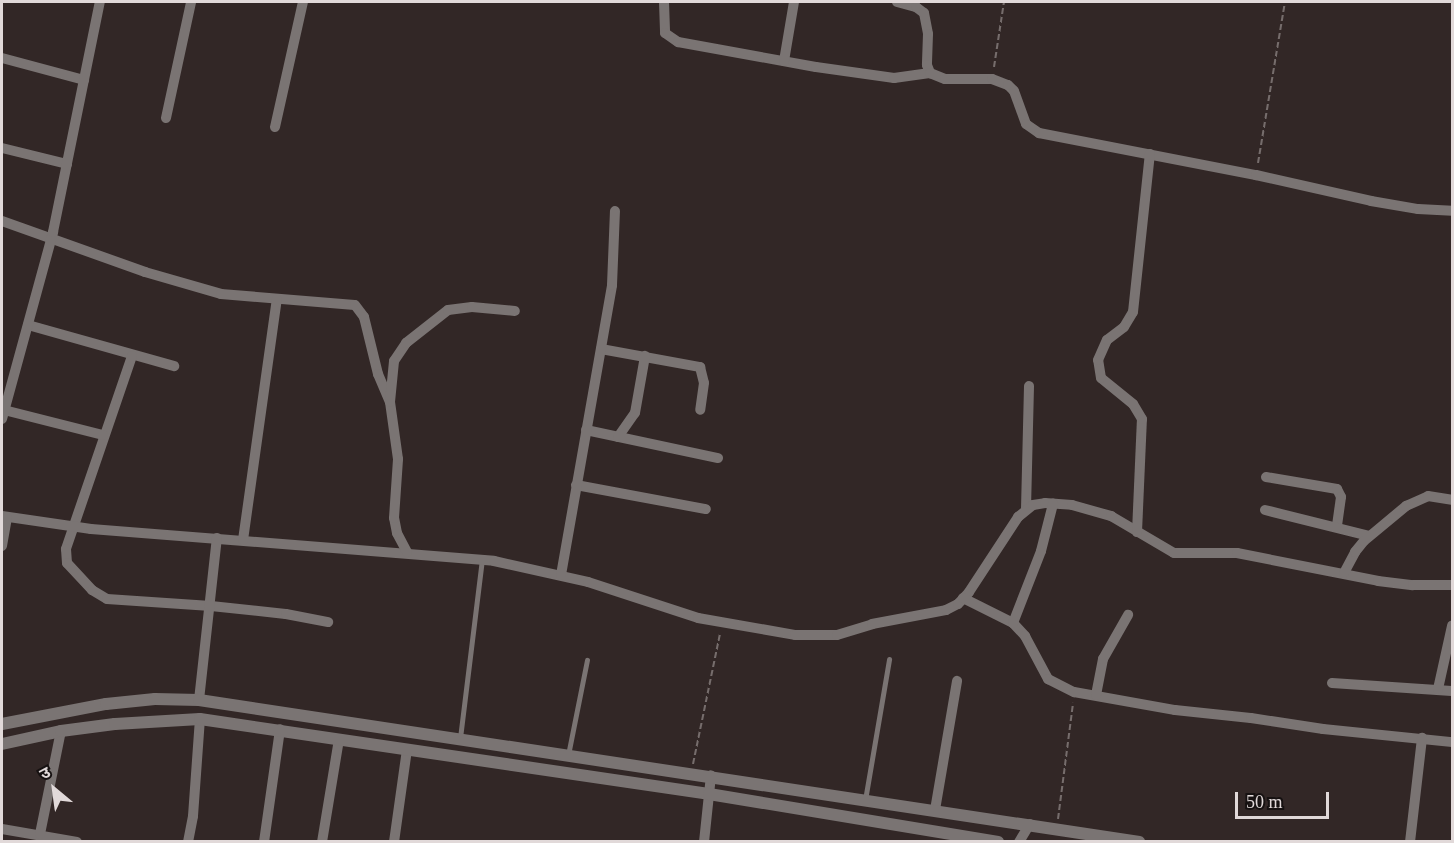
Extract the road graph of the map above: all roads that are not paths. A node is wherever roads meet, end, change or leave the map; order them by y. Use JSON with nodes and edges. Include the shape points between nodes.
{"nodes":[{"id":1,"x":100,"y":2,"type":"edge"},
{"id":2,"x":191,"y":2,"type":"edge"},
{"id":3,"x":303,"y":2,"type":"edge"},
{"id":4,"x":664,"y":2,"type":"edge"},
{"id":5,"x":794,"y":2,"type":"edge"},
{"id":6,"x":897,"y":2,"type":"edge"},
{"id":7,"x":2,"y":58,"type":"edge"},
{"id":8,"x":784,"y":61,"type":"junction"},
{"id":9,"x":930,"y":73,"type":"junction"},
{"id":10,"x":84,"y":80,"type":"junction"},
{"id":11,"x":166,"y":118,"type":"dead end"},
{"id":12,"x":275,"y":127,"type":"dead end"},
{"id":13,"x":2,"y":148,"type":"edge"},
{"id":14,"x":1150,"y":154,"type":"junction"},
{"id":15,"x":67,"y":164,"type":"junction"},
{"id":16,"x":615,"y":211,"type":"dead end"},
{"id":17,"x":1452,"y":211,"type":"edge"},
{"id":18,"x":2,"y":221,"type":"edge"},
{"id":19,"x":51,"y":240,"type":"junction"},
{"id":20,"x":277,"y":299,"type":"junction"},
{"id":21,"x":515,"y":311,"type":"dead end"},
{"id":22,"x":28,"y":325,"type":"junction"},
{"id":23,"x":602,"y":349,"type":"junction"},
{"id":24,"x":132,"y":356,"type":"junction"},
{"id":25,"x":645,"y":356,"type":"junction"},
{"id":26,"x":174,"y":366,"type":"dead end"},
{"id":27,"x":1029,"y":386,"type":"dead end"},
{"id":28,"x":390,"y":402,"type":"junction"},
{"id":29,"x":700,"y":410,"type":"dead end"},
{"id":30,"x":3,"y":414,"type":"edge"},
{"id":31,"x":586,"y":430,"type":"junction"},
{"id":32,"x":103,"y":435,"type":"junction"},
{"id":33,"x":618,"y":437,"type":"junction"},
{"id":34,"x":718,"y":458,"type":"dead end"},
{"id":35,"x":1266,"y":477,"type":"dead end"},
{"id":36,"x":576,"y":485,"type":"junction"},
{"id":37,"x":1452,"y":500,"type":"edge"},
{"id":38,"x":1053,"y":504,"type":"junction"},
{"id":39,"x":706,"y":509,"type":"dead end"},
{"id":40,"x":1026,"y":509,"type":"junction"},
{"id":41,"x":1265,"y":510,"type":"dead end"},
{"id":42,"x":4,"y":517,"type":"edge"},
{"id":43,"x":74,"y":526,"type":"junction"},
{"id":44,"x":1337,"y":527,"type":"junction"},
{"id":45,"x":1137,"y":532,"type":"junction"},
{"id":46,"x":1369,"y":537,"type":"junction"},
{"id":47,"x":217,"y":538,"type":"junction"},
{"id":48,"x":243,"y":540,"type":"junction"},
{"id":49,"x":2,"y":546,"type":"edge"},
{"id":50,"x":407,"y":552,"type":"junction"},
{"id":51,"x":482,"y":560,"type":"junction"},
{"id":52,"x":1344,"y":573,"type":"junction"},
{"id":53,"x":561,"y":575,"type":"junction"},
{"id":54,"x":1452,"y":585,"type":"edge"},
{"id":55,"x":963,"y":598,"type":"junction"},
{"id":56,"x":211,"y":606,"type":"junction"},
{"id":57,"x":1128,"y":615,"type":"dead end"},
{"id":58,"x":328,"y":622,"type":"dead end"},
{"id":59,"x":1013,"y":623,"type":"junction"},
{"id":60,"x":1452,"y":626,"type":"edge"},
{"id":61,"x":889,"y":658,"type":"dead end"},
{"id":62,"x":587,"y":660,"type":"dead end"},
{"id":63,"x":957,"y":681,"type":"dead end"},
{"id":64,"x":1332,"y":683,"type":"dead end"},
{"id":65,"x":1438,"y":689,"type":"junction"},
{"id":66,"x":1452,"y":691,"type":"edge"},
{"id":67,"x":1096,"y":695,"type":"junction"},
{"id":68,"x":199,"y":700,"type":"junction"},
{"id":69,"x":200,"y":719,"type":"junction"},
{"id":70,"x":2,"y":724,"type":"edge"},
{"id":71,"x":280,"y":729,"type":"junction"},
{"id":72,"x":61,"y":731,"type":"junction"},
{"id":73,"x":460,"y":738,"type":"junction"},
{"id":74,"x":1422,"y":738,"type":"junction"},
{"id":75,"x":339,"y":739,"type":"junction"},
{"id":76,"x":1452,"y":742,"type":"edge"},
{"id":77,"x":2,"y":744,"type":"edge"},
{"id":78,"x":407,"y":750,"type":"junction"},
{"id":79,"x":568,"y":756,"type":"junction"},
{"id":80,"x":710,"y":784,"type":"junction"},
{"id":81,"x":865,"y":800,"type":"junction"},
{"id":82,"x":935,"y":810,"type":"junction"},
{"id":83,"x":2,"y":829,"type":"edge"},
{"id":84,"x":1024,"y":833,"type":"edge"},
{"id":85,"x":40,"y":834,"type":"junction"},
{"id":86,"x":77,"y":842,"type":"edge"},
{"id":87,"x":188,"y":842,"type":"edge"},
{"id":88,"x":264,"y":842,"type":"edge"},
{"id":89,"x":321,"y":842,"type":"edge"},
{"id":90,"x":394,"y":842,"type":"edge"},
{"id":91,"x":704,"y":842,"type":"edge"},
{"id":92,"x":998,"y":842,"type":"edge"},
{"id":93,"x":1139,"y":842,"type":"edge"},
{"id":94,"x":1410,"y":842,"type":"edge"}],
"edges":[{"from":1,"to":10,"type":"street"},
{"from":2,"to":11,"type":"street"},
{"from":3,"to":12,"type":"street"},
{"from":4,"to":8,"type":"street","via":[[663,25],[670,39]]},
{"from":5,"to":8,"type":"street"},
{"from":6,"to":9,"type":"street","via":[[924,13]]},
{"from":7,"to":10,"type":"street"},
{"from":8,"to":9,"type":"street","via":[[894,78]]},
{"from":9,"to":14,"type":"street","via":[[945,79],[1001,81],[1014,91],[1031,130]]},
{"from":10,"to":15,"type":"street"},
{"from":13,"to":15,"type":"street"},
{"from":14,"to":17,"type":"street","via":[[1409,208]]},
{"from":14,"to":45,"type":"street","via":[[1133,312],[1124,327],[1107,340],[1098,360],[1101,378],[1133,404],[1142,419]]},
{"from":15,"to":19,"type":"street"},
{"from":16,"to":23,"type":"street","via":[[612,285]]},
{"from":18,"to":19,"type":"street"},
{"from":19,"to":20,"type":"street","via":[[221,294]]},
{"from":19,"to":22,"type":"street"},
{"from":20,"to":28,"type":"street","via":[[347,303],[360,309]]},
{"from":20,"to":48,"type":"street"},
{"from":21,"to":28,"type":"street","via":[[459,308],[436,317],[399,351],[394,361]]},
{"from":22,"to":24,"type":"street"},
{"from":22,"to":30,"type":"street"},
{"from":23,"to":25,"type":"street"},
{"from":23,"to":31,"type":"street"},
{"from":24,"to":26,"type":"street"},
{"from":24,"to":32,"type":"street"},
{"from":25,"to":29,"type":"street","via":[[700,367],[704,383]]},
{"from":25,"to":33,"type":"street","via":[[635,413]]},
{"from":27,"to":40,"type":"street"},
{"from":28,"to":50,"type":"street","via":[[398,459],[394,518]]},
{"from":30,"to":32,"type":"street"},
{"from":31,"to":33,"type":"street"},
{"from":31,"to":36,"type":"street"},
{"from":32,"to":43,"type":"street"},
{"from":33,"to":34,"type":"street"},
{"from":35,"to":44,"type":"street","via":[[1337,489],[1341,497]]},
{"from":36,"to":39,"type":"street"},
{"from":36,"to":53,"type":"street"},
{"from":37,"to":46,"type":"street","via":[[1437,496],[1419,499]]},
{"from":38,"to":40,"type":"street"},
{"from":38,"to":45,"type":"street","via":[[1097,511]]},
{"from":38,"to":59,"type":"street","via":[[1041,551]]},
{"from":40,"to":55,"type":"street"},
{"from":41,"to":44,"type":"street"},
{"from":42,"to":43,"type":"street"},
{"from":42,"to":49,"type":"street"},
{"from":43,"to":47,"type":"street"},
{"from":43,"to":56,"type":"street","via":[[66,549],[67,563],[101,597]]},
{"from":44,"to":46,"type":"street"},
{"from":45,"to":52,"type":"street","via":[[1174,553],[1237,553]]},
{"from":46,"to":52,"type":"street"},
{"from":47,"to":48,"type":"street"},
{"from":47,"to":56,"type":"street"},
{"from":48,"to":50,"type":"street"},
{"from":50,"to":51,"type":"street"},
{"from":51,"to":53,"type":"street"},
{"from":51,"to":73,"type":"lane"},
{"from":52,"to":54,"type":"street","via":[[1413,585]]},
{"from":53,"to":55,"type":"street","via":[[722,624],[795,635],[837,634],[934,614]]},
{"from":55,"to":59,"type":"street"},
{"from":56,"to":58,"type":"street"},
{"from":56,"to":68,"type":"street"},
{"from":57,"to":67,"type":"street","via":[[1103,659]]},
{"from":59,"to":67,"type":"street","via":[[1025,636],[1048,680],[1074,692]]},
{"from":60,"to":65,"type":"street"},
{"from":61,"to":81,"type":"lane"},
{"from":62,"to":79,"type":"lane"},
{"from":63,"to":82,"type":"street"},
{"from":64,"to":65,"type":"street"},
{"from":65,"to":66,"type":"street"},
{"from":67,"to":74,"type":"street","via":[[1175,710]]},
{"from":68,"to":70,"type":"street","via":[[106,704]]},
{"from":68,"to":73,"type":"street"},
{"from":69,"to":71,"type":"street"},
{"from":69,"to":72,"type":"street"},
{"from":69,"to":87,"type":"street"},
{"from":71,"to":75,"type":"street"},
{"from":71,"to":88,"type":"street"},
{"from":72,"to":77,"type":"street"},
{"from":72,"to":85,"type":"street"},
{"from":73,"to":79,"type":"street"},
{"from":74,"to":76,"type":"street"},
{"from":74,"to":94,"type":"street"},
{"from":75,"to":78,"type":"street"},
{"from":75,"to":89,"type":"street"},
{"from":78,"to":80,"type":"street"},
{"from":78,"to":90,"type":"street"},
{"from":79,"to":80,"type":"street","via":[[691,772]]},
{"from":80,"to":81,"type":"street"},
{"from":80,"to":91,"type":"street"},
{"from":80,"to":92,"type":"street"},
{"from":81,"to":82,"type":"street"},
{"from":82,"to":84,"type":"street"},
{"from":83,"to":85,"type":"street"},
{"from":84,"to":93,"type":"street","via":[[1057,828]]},
{"from":85,"to":86,"type":"street"}]}
